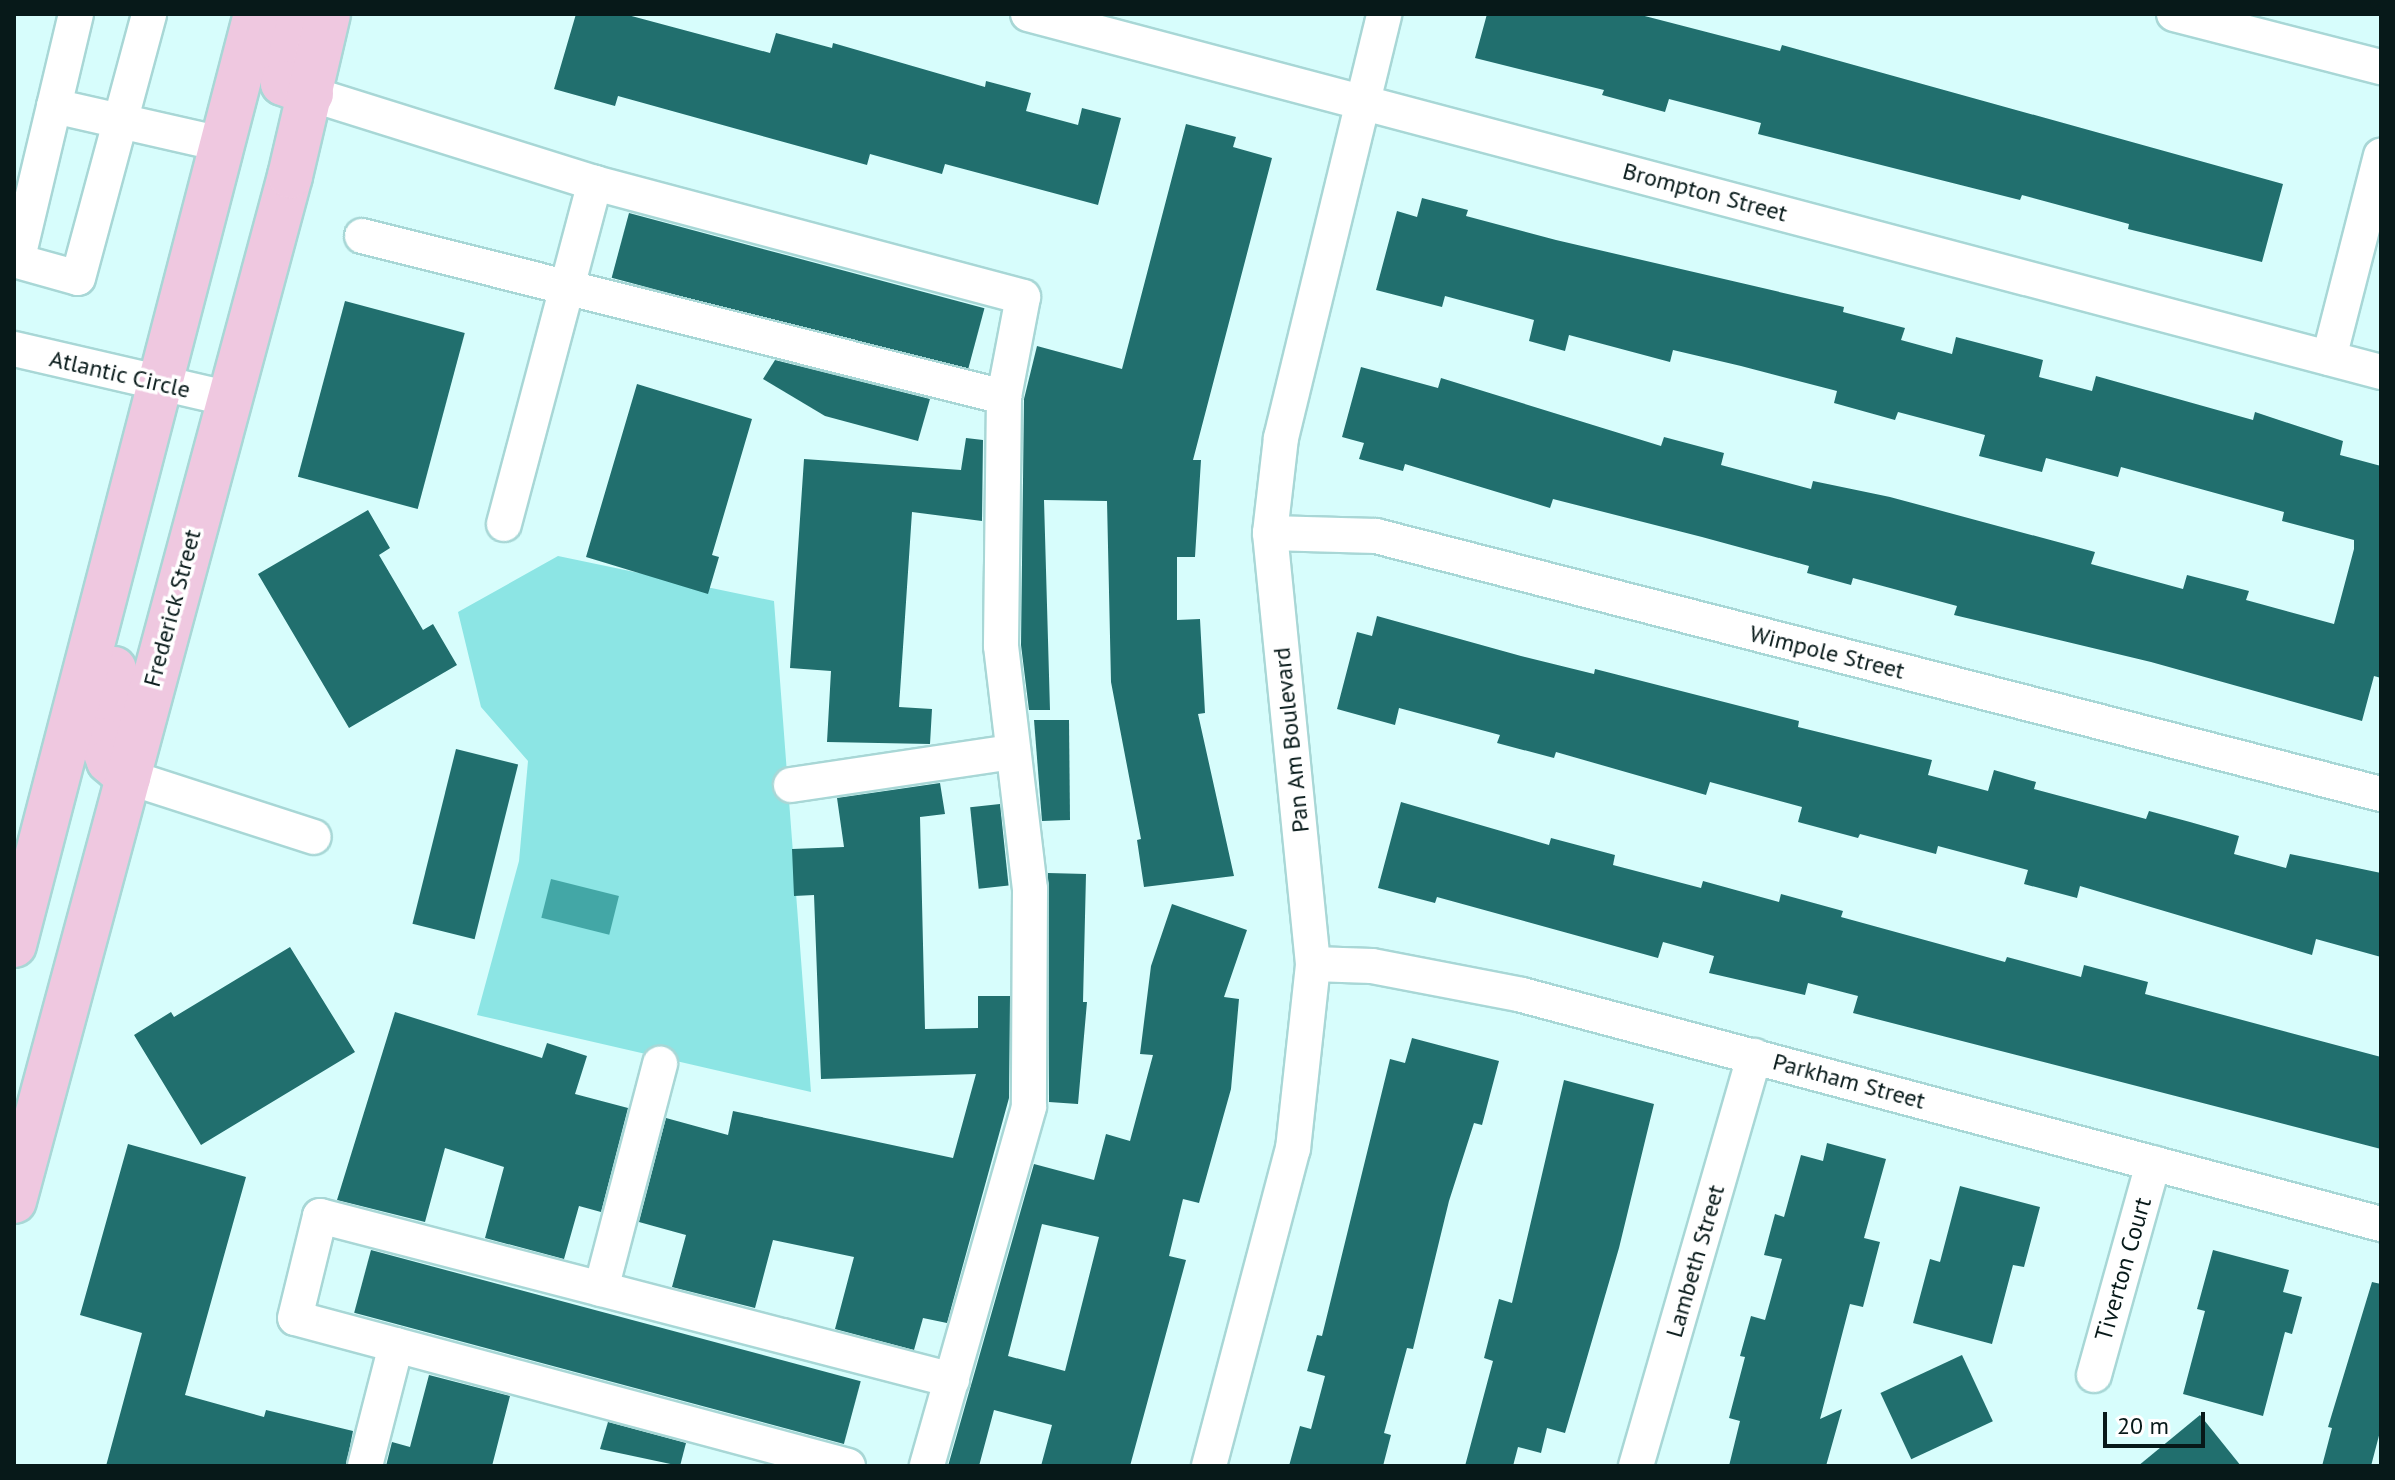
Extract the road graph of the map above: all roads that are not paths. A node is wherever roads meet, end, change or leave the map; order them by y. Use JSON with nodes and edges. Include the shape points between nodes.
{"nodes":[{"id":1,"x":76,"y":14,"type":"edge"},
{"id":2,"x":149,"y":14,"type":"edge"},
{"id":3,"x":256,"y":14,"type":"edge"},
{"id":4,"x":294,"y":14,"type":"edge"},
{"id":5,"x":328,"y":14,"type":"edge"},
{"id":6,"x":1028,"y":14,"type":"edge"},
{"id":7,"x":1384,"y":14,"type":"edge"},
{"id":8,"x":2174,"y":14,"type":"edge"},
{"id":9,"x":2381,"y":67,"type":"edge"},
{"id":10,"x":311,"y":94,"type":"junction"},
{"id":11,"x":1361,"y":101,"type":"junction"},
{"id":12,"x":54,"y":106,"type":"junction"},
{"id":13,"x":122,"y":122,"type":"junction"},
{"id":14,"x":221,"y":144,"type":"junction"},
{"id":15,"x":2381,"y":156,"type":"edge"},
{"id":16,"x":595,"y":183,"type":"junction"},
{"id":17,"x":362,"y":236,"type":"dead end"},
{"id":18,"x":570,"y":289,"type":"junction"},
{"id":19,"x":14,"y":349,"type":"edge"},
{"id":20,"x":2329,"y":358,"type":"junction"},
{"id":21,"x":2381,"y":372,"type":"edge"},
{"id":22,"x":159,"y":384,"type":"junction"},
{"id":23,"x":1004,"y":397,"type":"junction"},
{"id":24,"x":227,"y":398,"type":"junction"},
{"id":25,"x":504,"y":524,"type":"dead end"},
{"id":26,"x":1270,"y":533,"type":"junction"},
{"id":27,"x":115,"y":552,"type":"junction"},
{"id":28,"x":1013,"y":752,"type":"junction"},
{"id":29,"x":128,"y":777,"type":"junction"},
{"id":30,"x":791,"y":785,"type":"dead end"},
{"id":31,"x":2381,"y":794,"type":"edge"},
{"id":32,"x":314,"y":837,"type":"dead end"},
{"id":33,"x":14,"y":945,"type":"edge"},
{"id":34,"x":1313,"y":964,"type":"junction"},
{"id":35,"x":1754,"y":1056,"type":"junction"},
{"id":36,"x":660,"y":1064,"type":"dead end"},
{"id":37,"x":2153,"y":1163,"type":"junction"},
{"id":38,"x":14,"y":1201,"type":"edge"},
{"id":39,"x":2381,"y":1224,"type":"edge"},
{"id":40,"x":601,"y":1289,"type":"junction"},
{"id":41,"x":396,"y":1345,"type":"junction"},
{"id":42,"x":2094,"y":1375,"type":"dead end"},
{"id":43,"x":952,"y":1380,"type":"junction"},
{"id":44,"x":365,"y":1466,"type":"edge"},
{"id":45,"x":848,"y":1466,"type":"edge"},
{"id":46,"x":927,"y":1466,"type":"edge"},
{"id":47,"x":1209,"y":1466,"type":"edge"},
{"id":48,"x":1636,"y":1466,"type":"edge"}],
"edges":[{"from":1,"to":12,"type":"street"},
{"from":2,"to":13,"type":"street"},
{"from":3,"to":14,"type":"main road"},
{"from":4,"to":10,"type":"main road","via":[[283,83]]},
{"from":5,"to":10,"type":"main road","name":"Frederick Street"},
{"from":6,"to":11,"type":"street","name":"Brompton Street"},
{"from":7,"to":11,"type":"street","name":"Pan Am Boulevard"},
{"from":8,"to":9,"type":"street"},
{"from":10,"to":16,"type":"street"},
{"from":10,"to":24,"type":"main road","name":"Frederick Street"},
{"from":11,"to":20,"type":"street","name":"Brompton Street"},
{"from":11,"to":26,"type":"street","name":"Pan Am Boulevard","via":[[1281,438]]},
{"from":12,"to":13,"type":"street"},
{"from":12,"to":13,"type":"street","via":[[17,261],[78,278]]},
{"from":13,"to":14,"type":"street"},
{"from":14,"to":22,"type":"main road"},
{"from":15,"to":20,"type":"street"},
{"from":16,"to":18,"type":"street"},
{"from":16,"to":23,"type":"street","via":[[1023,297]]},
{"from":17,"to":18,"type":"street"},
{"from":18,"to":23,"type":"street"},
{"from":18,"to":25,"type":"street"},
{"from":19,"to":22,"type":"street","name":"Atlantic Circle"},
{"from":20,"to":21,"type":"street","name":"Brompton Street"},
{"from":22,"to":24,"type":"street","name":"Atlantic Circle"},
{"from":22,"to":27,"type":"main road"},
{"from":23,"to":28,"type":"street","via":[[1001,646]]},
{"from":24,"to":29,"type":"main road","name":"Frederick Street"},
{"from":26,"to":31,"type":"street","name":"Wimpole Street","via":[[1376,536]]},
{"from":26,"to":34,"type":"street","name":"Pan Am Boulevard"},
{"from":27,"to":29,"type":"main road","via":[[129,576],[130,600],[101,740],[109,761]]},
{"from":27,"to":33,"type":"main road"},
{"from":28,"to":30,"type":"street"},
{"from":28,"to":43,"type":"street","via":[[1030,889],[1029,1107]]},
{"from":29,"to":32,"type":"street"},
{"from":29,"to":38,"type":"main road","name":"Frederick Street"},
{"from":34,"to":35,"type":"street","name":"Parkham Street","via":[[1441,976]]},
{"from":34,"to":47,"type":"street","name":"Pan Am Boulevard","via":[[1293,1149]]},
{"from":35,"to":37,"type":"street","name":"Parkham Street"},
{"from":35,"to":48,"type":"street","name":"Lambeth Street"},
{"from":36,"to":40,"type":"street"},
{"from":37,"to":39,"type":"street","name":"Parkham Street"},
{"from":37,"to":42,"type":"street","name":"Tiverton Court"},
{"from":40,"to":41,"type":"street","via":[[320,1216],[295,1318]]},
{"from":40,"to":43,"type":"street"},
{"from":41,"to":44,"type":"street"},
{"from":41,"to":45,"type":"street"},
{"from":43,"to":46,"type":"street"}]}
